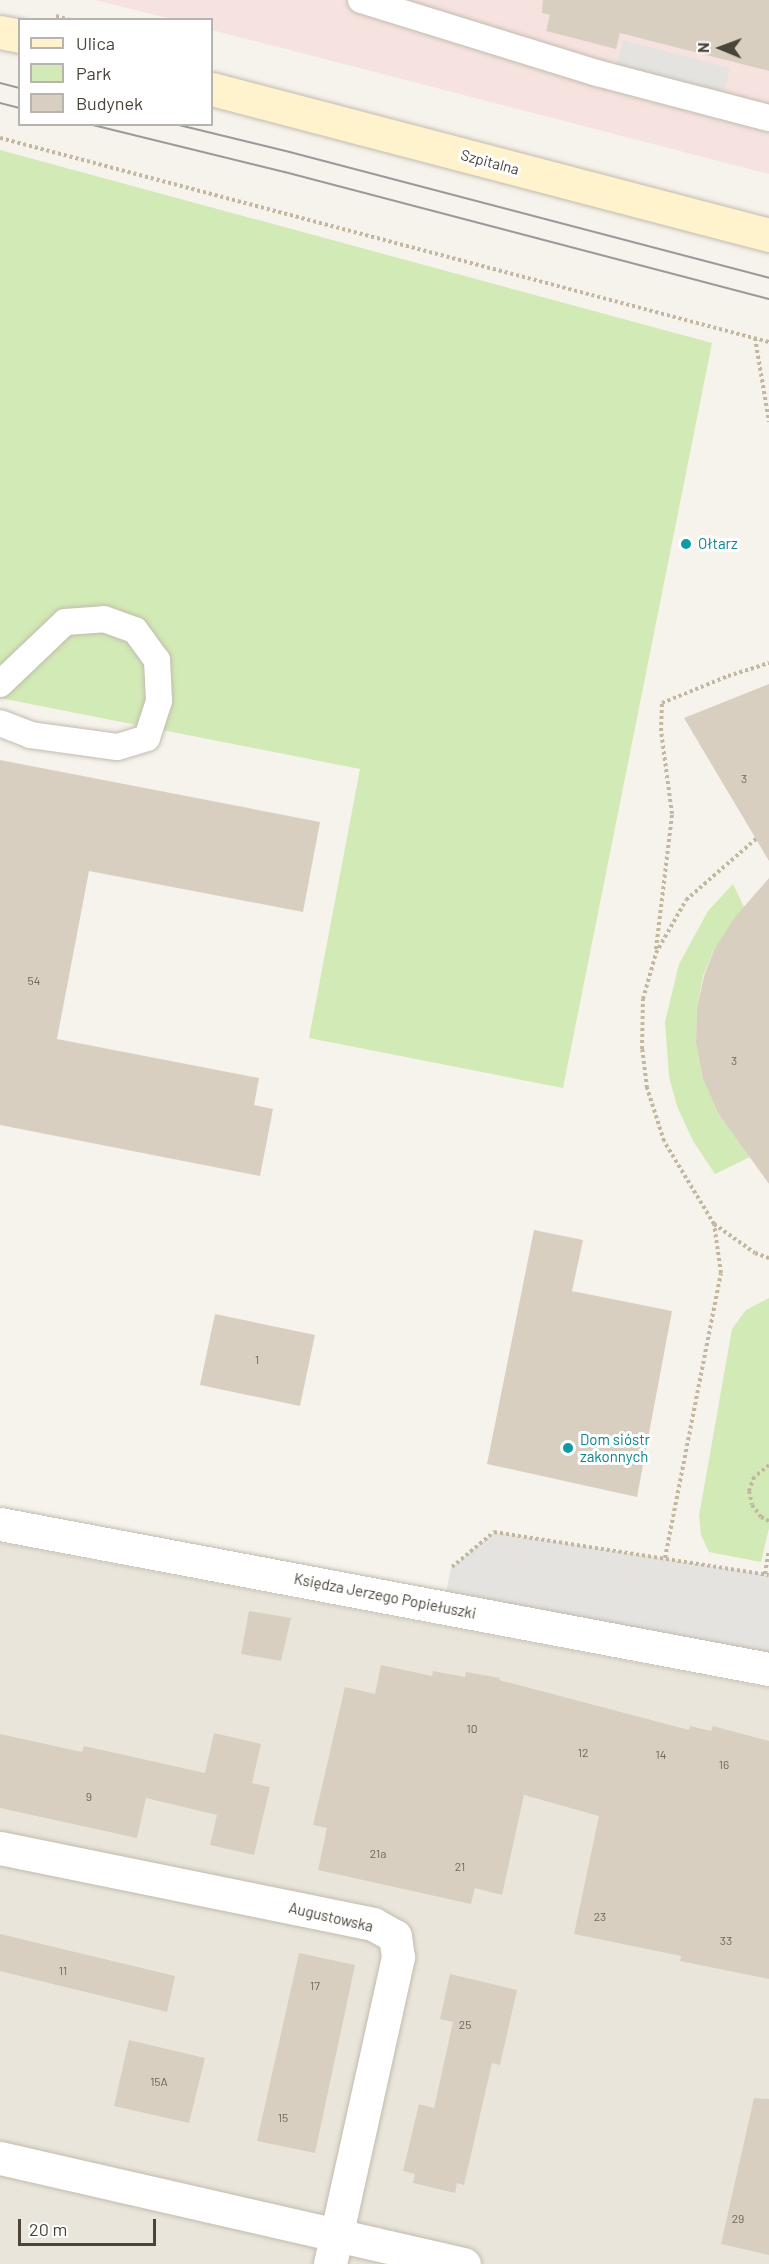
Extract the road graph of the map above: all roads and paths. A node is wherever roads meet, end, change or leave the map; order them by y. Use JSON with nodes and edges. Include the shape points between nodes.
{"nodes":[{"id":1,"x":361,"y":0,"type":"edge"},
{"id":2,"x":0,"y":32,"type":"edge"},
{"id":3,"x":18,"y":36,"type":"edge"},
{"id":4,"x":213,"y":88,"type":"edge"},
{"id":5,"x":769,"y":118,"type":"edge"},
{"id":6,"x":0,"y":138,"type":"edge"},
{"id":7,"x":769,"y":235,"type":"edge"},
{"id":8,"x":755,"y":338,"type":"junction"},
{"id":9,"x":769,"y":342,"type":"edge"},
{"id":10,"x":769,"y":422,"type":"edge"},
{"id":11,"x":769,"y":663,"type":"edge"},
{"id":12,"x":0,"y":684,"type":"edge"},
{"id":13,"x":0,"y":723,"type":"edge"},
{"id":14,"x":756,"y":838,"type":"dead end"},
{"id":15,"x":656,"y":953,"type":"junction"},
{"id":16,"x":714,"y":1224,"type":"junction"},
{"id":17,"x":769,"y":1258,"type":"edge"},
{"id":18,"x":769,"y":1465,"type":"edge"},
{"id":19,"x":769,"y":1521,"type":"edge"},
{"id":20,"x":0,"y":1524,"type":"edge"},
{"id":21,"x":769,"y":1550,"type":"edge"},
{"id":22,"x":665,"y":1558,"type":"junction"},
{"id":23,"x":451,"y":1568,"type":"dead end"},
{"id":24,"x":767,"y":1574,"type":"edge"},
{"id":25,"x":769,"y":1669,"type":"edge"},
{"id":26,"x":0,"y":1848,"type":"edge"},
{"id":27,"x":0,"y":2158,"type":"edge"},
{"id":28,"x":333,"y":2250,"type":"edge"},
{"id":29,"x":464,"y":2264,"type":"edge"}],
"edges":[{"from":1,"to":5,"type":"lane","via":[[597,73]]},
{"from":2,"to":3,"type":"street"},
{"from":4,"to":7,"type":"street","name":"Szpitalna"},
{"from":6,"to":8,"type":"path"},
{"from":8,"to":9,"type":"path"},
{"from":8,"to":10,"type":"path"},
{"from":11,"to":15,"type":"path","via":[[662,703],[661,730],[672,814]]},
{"from":12,"to":13,"type":"lane","via":[[65,622],[104,619],[135,630],[157,660],[159,702],[147,738],[117,747],[31,735]]},
{"from":14,"to":15,"type":"path","via":[[686,900]]},
{"from":15,"to":16,"type":"path","via":[[643,999],[642,1049],[647,1088],[664,1142]]},
{"from":16,"to":17,"type":"path","via":[[754,1253]]},
{"from":16,"to":22,"type":"path","via":[[720,1273]]},
{"from":18,"to":19,"type":"path","via":[[754,1477],[749,1491],[752,1506]]},
{"from":20,"to":25,"type":"street","name":"Księdza Jerzego Popiełuszki"},
{"from":21,"to":24,"type":"path"},
{"from":22,"to":23,"type":"path","via":[[494,1532]]},
{"from":22,"to":24,"type":"path"},
{"from":26,"to":28,"type":"street","name":"Augustowska","via":[[373,1924],[395,1936],[398,1957]]},
{"from":27,"to":28,"type":"street"},
{"from":28,"to":29,"type":"street"}]}
